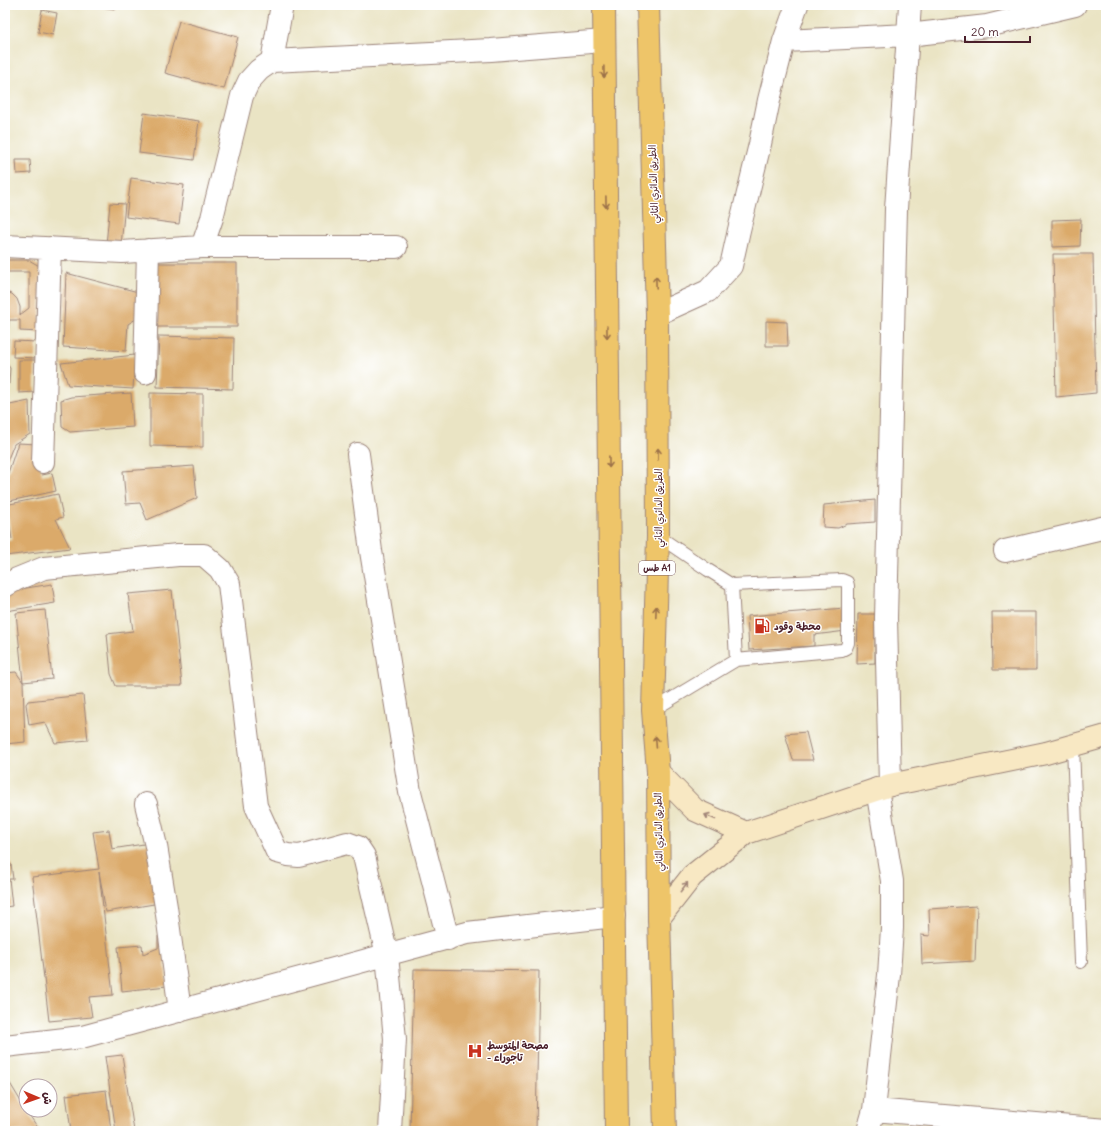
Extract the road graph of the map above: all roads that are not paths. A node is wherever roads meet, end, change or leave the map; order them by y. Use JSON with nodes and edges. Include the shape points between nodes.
{"nodes":[{"id":1,"x":282,"y":5,"type":"edge"},
{"id":2,"x":604,"y":5,"type":"edge"},
{"id":3,"x":648,"y":5,"type":"edge"},
{"id":4,"x":797,"y":5,"type":"edge"},
{"id":5,"x":910,"y":5,"type":"edge"},
{"id":6,"x":1075,"y":5,"type":"edge"},
{"id":7,"x":908,"y":35,"type":"junction"},
{"id":8,"x":604,"y":41,"type":"junction"},
{"id":9,"x":784,"y":41,"type":"junction"},
{"id":10,"x":272,"y":61,"type":"junction"},
{"id":11,"x":5,"y":246,"type":"edge"},
{"id":12,"x":202,"y":247,"type":"junction"},
{"id":13,"x":396,"y":247,"type":"dead end"},
{"id":14,"x":50,"y":248,"type":"junction"},
{"id":15,"x":148,"y":250,"type":"junction"},
{"id":16,"x":657,"y":314,"type":"junction"},
{"id":17,"x":145,"y":373,"type":"dead end"},
{"id":18,"x":358,"y":454,"type":"dead end"},
{"id":19,"x":43,"y":462,"type":"dead end"},
{"id":20,"x":1106,"y":527,"type":"edge"},
{"id":21,"x":658,"y":536,"type":"junction"},
{"id":22,"x":1005,"y":551,"type":"dead end"},
{"id":23,"x":732,"y":585,"type":"junction"},
{"id":24,"x":5,"y":586,"type":"edge"},
{"id":25,"x":736,"y":660,"type":"junction"},
{"id":26,"x":653,"y":710,"type":"junction"},
{"id":27,"x":1106,"y":736,"type":"edge"},
{"id":28,"x":1073,"y":745,"type":"junction"},
{"id":29,"x":658,"y":772,"type":"junction"},
{"id":30,"x":884,"y":787,"type":"junction"},
{"id":31,"x":146,"y":804,"type":"dead end"},
{"id":32,"x":746,"y":833,"type":"junction"},
{"id":33,"x":614,"y":916,"type":"junction"},
{"id":34,"x":659,"y":918,"type":"junction"},
{"id":35,"x":448,"y":939,"type":"junction"},
{"id":36,"x":387,"y":955,"type":"junction"},
{"id":37,"x":1081,"y":962,"type":"dead end"},
{"id":38,"x":661,"y":963,"type":"junction"},
{"id":39,"x":180,"y":1011,"type":"junction"},
{"id":40,"x":5,"y":1046,"type":"edge"},
{"id":41,"x":874,"y":1110,"type":"junction"},
{"id":42,"x":1106,"y":1130,"type":"edge"},
{"id":43,"x":390,"y":1131,"type":"edge"},
{"id":44,"x":616,"y":1131,"type":"edge"},
{"id":45,"x":656,"y":1131,"type":"edge"},
{"id":46,"x":665,"y":1131,"type":"edge"},
{"id":47,"x":868,"y":1131,"type":"edge"}],
"edges":[{"from":1,"to":10,"type":"street"},
{"from":2,"to":8,"type":"highway"},
{"from":16,"to":3,"type":"highway","name":"الطريق الدائري الثاني","number":"طس A1","one_way":true},
{"from":4,"to":9,"type":"street"},
{"from":5,"to":7,"type":"street"},
{"from":6,"to":7,"type":"street","via":[[987,26]]},
{"from":7,"to":9,"type":"street"},
{"from":7,"to":30,"type":"street","via":[[896,209]]},
{"from":8,"to":10,"type":"street","via":[[491,50]]},
{"from":8,"to":33,"type":"highway","one_way":true},
{"from":9,"to":16,"type":"street","via":[[731,266],[708,291]]},
{"from":10,"to":12,"type":"street","via":[[249,81],[242,96],[212,218]]},
{"from":11,"to":14,"type":"street"},
{"from":12,"to":13,"type":"street"},
{"from":12,"to":15,"type":"street"},
{"from":14,"to":15,"type":"street","via":[[122,252]]},
{"from":14,"to":19,"type":"street"},
{"from":15,"to":17,"type":"street"},
{"from":21,"to":16,"type":"highway","name":"الطريق الدائري الثاني","number":"طس A1","one_way":true},
{"from":18,"to":35,"type":"street","via":[[410,792]]},
{"from":20,"to":22,"type":"street"},
{"from":21,"to":23,"type":"lane"},
{"from":26,"to":21,"type":"highway","name":"الطريق الدائري الثاني","number":"طس A1","one_way":true},
{"from":23,"to":25,"type":"lane"},
{"from":23,"to":25,"type":"lane","via":[[842,580],[847,582],[848,586],[846,648]]},
{"from":24,"to":36,"type":"street","via":[[17,578],[44,568],[178,555],[204,555],[220,569],[229,584],[256,806],[277,852],[299,856],[347,843],[358,847],[364,856]]},
{"from":25,"to":26,"type":"lane"},
{"from":29,"to":26,"type":"highway","name":"الطريق الدائري الثاني","number":"طس A1","one_way":true},
{"from":27,"to":28,"type":"street"},
{"from":28,"to":30,"type":"street"},
{"from":28,"to":37,"type":"lane"},
{"from":32,"to":29,"type":"street","one_way":true,"via":[[695,810]]},
{"from":29,"to":34,"type":"highway","name":"الطريق الدائري الثاني","number":"طس A1"},
{"from":30,"to":32,"type":"street"},
{"from":30,"to":41,"type":"street","via":[[892,881],[892,928]]},
{"from":31,"to":39,"type":"street","via":[[164,892]]},
{"from":34,"to":32,"type":"street","one_way":true,"via":[[692,876]]},
{"from":33,"to":35,"type":"street","via":[[467,933]]},
{"from":33,"to":44,"type":"highway"},
{"from":34,"to":38,"type":"highway","name":"الطريق الدائري الثاني","number":"طس A1"},
{"from":35,"to":36,"type":"street"},
{"from":36,"to":39,"type":"street"},
{"from":36,"to":43,"type":"street","via":[[395,1039]]},
{"from":38,"to":45,"type":"highway","via":[[655,1037]]},
{"from":38,"to":46,"type":"highway","name":"الطريق الدائري الثاني","number":"طس A1"},
{"from":39,"to":40,"type":"street","via":[[82,1037]]},
{"from":41,"to":42,"type":"street"},
{"from":41,"to":47,"type":"street"}]}
